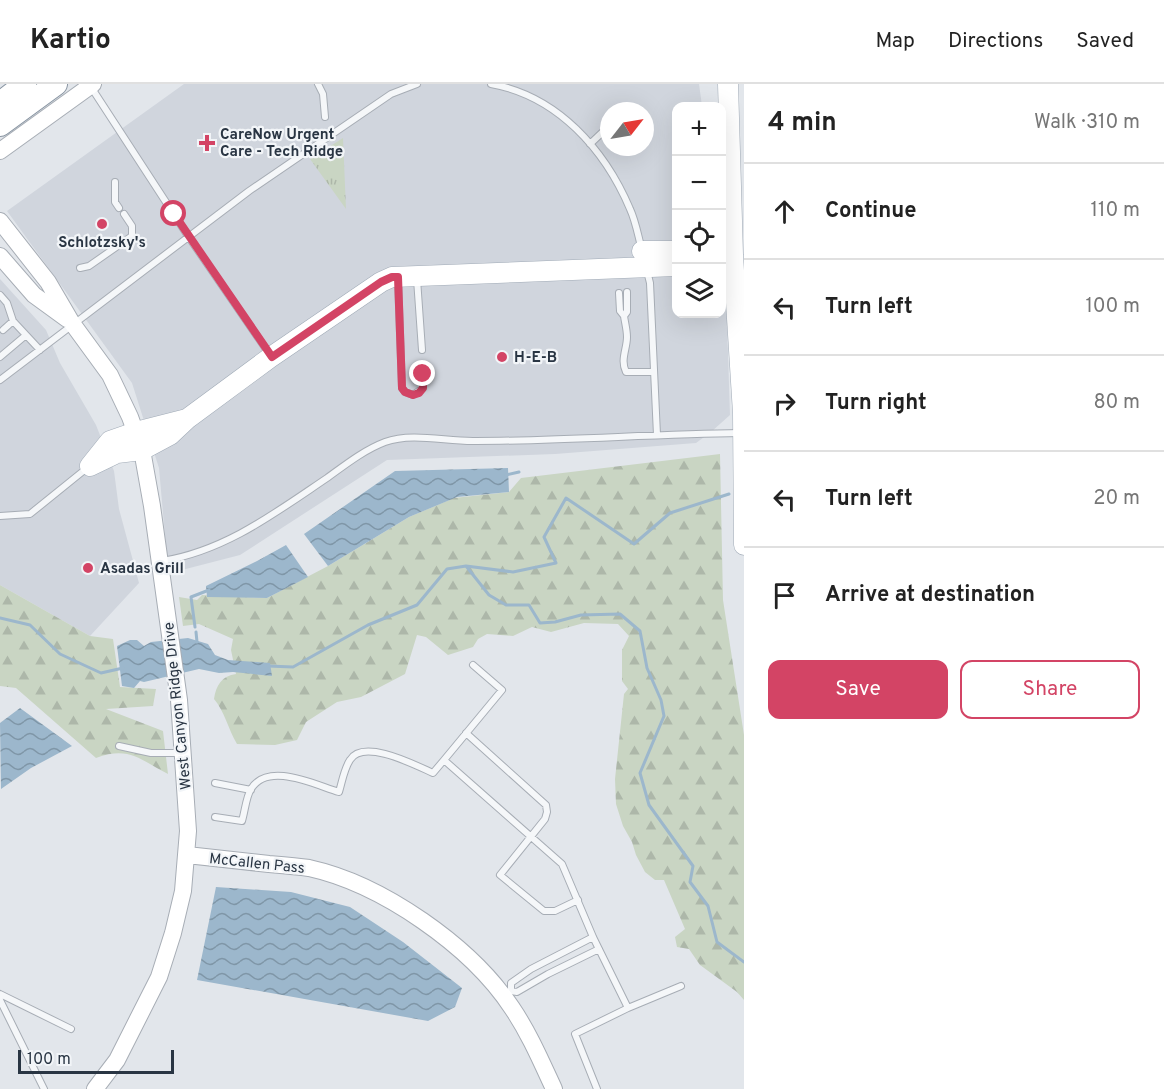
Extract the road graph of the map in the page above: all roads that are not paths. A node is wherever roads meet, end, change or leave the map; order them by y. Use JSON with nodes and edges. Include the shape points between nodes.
{"nodes":[{"id":1,"x":25,"y":84,"type":"edge"},
{"id":2,"x":56,"y":84,"type":"edge"},
{"id":3,"x":318,"y":84,"type":"edge"},
{"id":4,"x":417,"y":84,"type":"edge"},
{"id":5,"x":496,"y":84,"type":"edge"},
{"id":6,"x":728,"y":84,"type":"edge"},
{"id":7,"x":92,"y":85,"type":"edge"},
{"id":8,"x":0,"y":103,"type":"edge"},
{"id":9,"x":325,"y":117,"type":"dead end"},
{"id":10,"x":0,"y":124,"type":"edge"},
{"id":11,"x":600,"y":135,"type":"edge"},
{"id":12,"x":590,"y":144,"type":"junction"},
{"id":13,"x":0,"y":151,"type":"edge"},
{"id":14,"x":115,"y":182,"type":"dead end"},
{"id":15,"x":733,"y":204,"type":"junction"},
{"id":16,"x":119,"y":208,"type":"dead end"},
{"id":17,"x":124,"y":214,"type":"dead end"},
{"id":18,"x":0,"y":221,"type":"edge"},
{"id":19,"x":726,"y":232,"type":"edge"},
{"id":20,"x":188,"y":236,"type":"junction"},
{"id":21,"x":744,"y":236,"type":"edge"},
{"id":22,"x":672,"y":251,"type":"edge"},
{"id":23,"x":0,"y":256,"type":"edge"},
{"id":24,"x":644,"y":259,"type":"junction"},
{"id":25,"x":730,"y":259,"type":"edge"},
{"id":26,"x":672,"y":265,"type":"edge"},
{"id":27,"x":80,"y":268,"type":"dead end"},
{"id":28,"x":407,"y":276,"type":"junction"},
{"id":29,"x":619,"y":292,"type":"dead end"},
{"id":30,"x":627,"y":292,"type":"dead end"},
{"id":31,"x":0,"y":295,"type":"edge"},
{"id":32,"x":624,"y":316,"type":"junction"},
{"id":33,"x":13,"y":321,"type":"junction"},
{"id":34,"x":72,"y":323,"type":"junction"},
{"id":35,"x":3,"y":330,"type":"dead end"},
{"id":36,"x":26,"y":335,"type":"junction"},
{"id":37,"x":39,"y":350,"type":"junction"},
{"id":38,"x":422,"y":350,"type":"dead end"},
{"id":39,"x":0,"y":357,"type":"edge"},
{"id":40,"x":272,"y":357,"type":"junction"},
{"id":41,"x":422,"y":364,"type":"dead end"},
{"id":42,"x":654,"y":372,"type":"junction"},
{"id":43,"x":0,"y":380,"type":"edge"},
{"id":44,"x":742,"y":433,"type":"junction"},
{"id":45,"x":657,"y":435,"type":"junction"},
{"id":46,"x":138,"y":441,"type":"junction"},
{"id":47,"x":90,"y":466,"type":"joint"},
{"id":48,"x":0,"y":516,"type":"edge"},
{"id":49,"x":744,"y":545,"type":"edge"},
{"id":50,"x":161,"y":561,"type":"junction"},
{"id":51,"x":473,"y":665,"type":"dead end"},
{"id":52,"x":466,"y":733,"type":"junction"},
{"id":53,"x":118,"y":746,"type":"dead end"},
{"id":54,"x":183,"y":753,"type":"junction"},
{"id":55,"x":444,"y":760,"type":"junction"},
{"id":56,"x":216,"y":783,"type":"dead end"},
{"id":57,"x":251,"y":790,"type":"junction"},
{"id":58,"x":215,"y":816,"type":"dead end"},
{"id":59,"x":532,"y":837,"type":"junction"},
{"id":60,"x":187,"y":855,"type":"junction"},
{"id":61,"x":578,"y":900,"type":"junction"},
{"id":62,"x":593,"y":937,"type":"junction"},
{"id":63,"x":599,"y":949,"type":"junction"},
{"id":64,"x":681,"y":986,"type":"dead end"},
{"id":65,"x":0,"y":994,"type":"edge"},
{"id":66,"x":0,"y":1000,"type":"edge"},
{"id":67,"x":628,"y":1008,"type":"junction"},
{"id":68,"x":71,"y":1029,"type":"dead end"},
{"id":69,"x":44,"y":1089,"type":"edge"},
{"id":70,"x":95,"y":1089,"type":"edge"},
{"id":71,"x":554,"y":1089,"type":"edge"},
{"id":72,"x":597,"y":1089,"type":"edge"}],
"edges":[{"from":1,"to":8,"type":"highway"},
{"from":2,"to":10,"type":"highway"},
{"from":3,"to":9,"type":"lane"},
{"from":4,"to":20,"type":"lane","via":[[391,94]]},
{"from":5,"to":12,"type":"lane","via":[[532,96],[567,119]]},
{"from":6,"to":15,"type":"main road"},
{"from":7,"to":13,"type":"street"},
{"from":7,"to":20,"type":"lane"},
{"from":11,"to":12,"type":"lane"},
{"from":12,"to":24,"type":"lane","via":[[608,164],[631,211]]},
{"from":14,"to":16,"type":"lane","via":[[115,202]]},
{"from":15,"to":19,"type":"main road"},
{"from":15,"to":21,"type":"main road"},
{"from":15,"to":25,"type":"main road"},
{"from":17,"to":27,"type":"lane","via":[[132,226],[132,236],[89,266]]},
{"from":18,"to":34,"type":"street","name":"West Canyon Ridge Drive","via":[[48,282]]},
{"from":20,"to":34,"type":"lane"},
{"from":20,"to":40,"type":"lane"},
{"from":22,"to":24,"type":"main road"},
{"from":23,"to":34,"type":"street","name":"West Canyon Ridge Drive","via":[[34,295]]},
{"from":24,"to":26,"type":"main road"},
{"from":24,"to":28,"type":"main road","via":[[622,272]]},
{"from":24,"to":42,"type":"lane","via":[[650,283]]},
{"from":25,"to":44,"type":"main road","via":[[736,290]]},
{"from":28,"to":38,"type":"lane"},
{"from":28,"to":40,"type":"main road","via":[[381,282]]},
{"from":28,"to":41,"type":"lane","via":[[402,388],[405,392],[413,395],[423,388]]},
{"from":29,"to":32,"type":"lane"},
{"from":30,"to":32,"type":"lane"},
{"from":31,"to":33,"type":"lane"},
{"from":32,"to":42,"type":"lane","via":[[626,372]]},
{"from":33,"to":35,"type":"lane"},
{"from":33,"to":36,"type":"lane"},
{"from":34,"to":37,"type":"lane"},
{"from":34,"to":46,"type":"street","name":"West Canyon Ridge Drive","via":[[110,375]]},
{"from":36,"to":37,"type":"lane"},
{"from":36,"to":39,"type":"lane"},
{"from":37,"to":43,"type":"lane"},
{"from":40,"to":46,"type":"main road","via":[[170,435]]},
{"from":42,"to":45,"type":"lane"},
{"from":44,"to":45,"type":"lane"},
{"from":44,"to":49,"type":"main road"},
{"from":45,"to":50,"type":"lane","via":[[388,441],[372,447],[232,539],[197,554]]},
{"from":46,"to":47,"type":"main road"},
{"from":46,"to":50,"type":"street","name":"West Canyon Ridge Drive"},
{"from":47,"to":48,"type":"lane","via":[[30,514]]},
{"from":50,"to":54,"type":"street","name":"West Canyon Ridge Drive"},
{"from":51,"to":52,"type":"lane","via":[[502,690]]},
{"from":52,"to":55,"type":"lane"},
{"from":52,"to":59,"type":"lane","via":[[546,805],[545,819]]},
{"from":53,"to":54,"type":"lane","via":[[151,753]]},
{"from":54,"to":60,"type":"street","name":"West Canyon Ridge Drive"},
{"from":55,"to":57,"type":"lane","via":[[433,773],[364,751],[350,760],[339,792],[281,775],[260,778]]},
{"from":55,"to":59,"type":"lane"},
{"from":56,"to":57,"type":"lane"},
{"from":57,"to":58,"type":"lane","via":[[242,821]]},
{"from":59,"to":61,"type":"lane","via":[[562,864]]},
{"from":59,"to":61,"type":"lane","via":[[500,875],[544,911],[555,911]]},
{"from":60,"to":70,"type":"street","name":"West Canyon Ridge Drive","via":[[183,891],[159,977],[117,1060]]},
{"from":60,"to":71,"type":"street","name":"McCallen Pass","via":[[310,868],[360,885],[417,916],[483,970],[512,1007]]},
{"from":61,"to":62,"type":"lane"},
{"from":62,"to":63,"type":"lane"},
{"from":62,"to":63,"type":"lane","via":[[531,969],[511,983],[511,991],[518,992]]},
{"from":63,"to":67,"type":"lane"},
{"from":64,"to":67,"type":"lane"},
{"from":65,"to":68,"type":"lane"},
{"from":66,"to":69,"type":"lane"},
{"from":67,"to":72,"type":"lane","via":[[575,1034]]}]}
